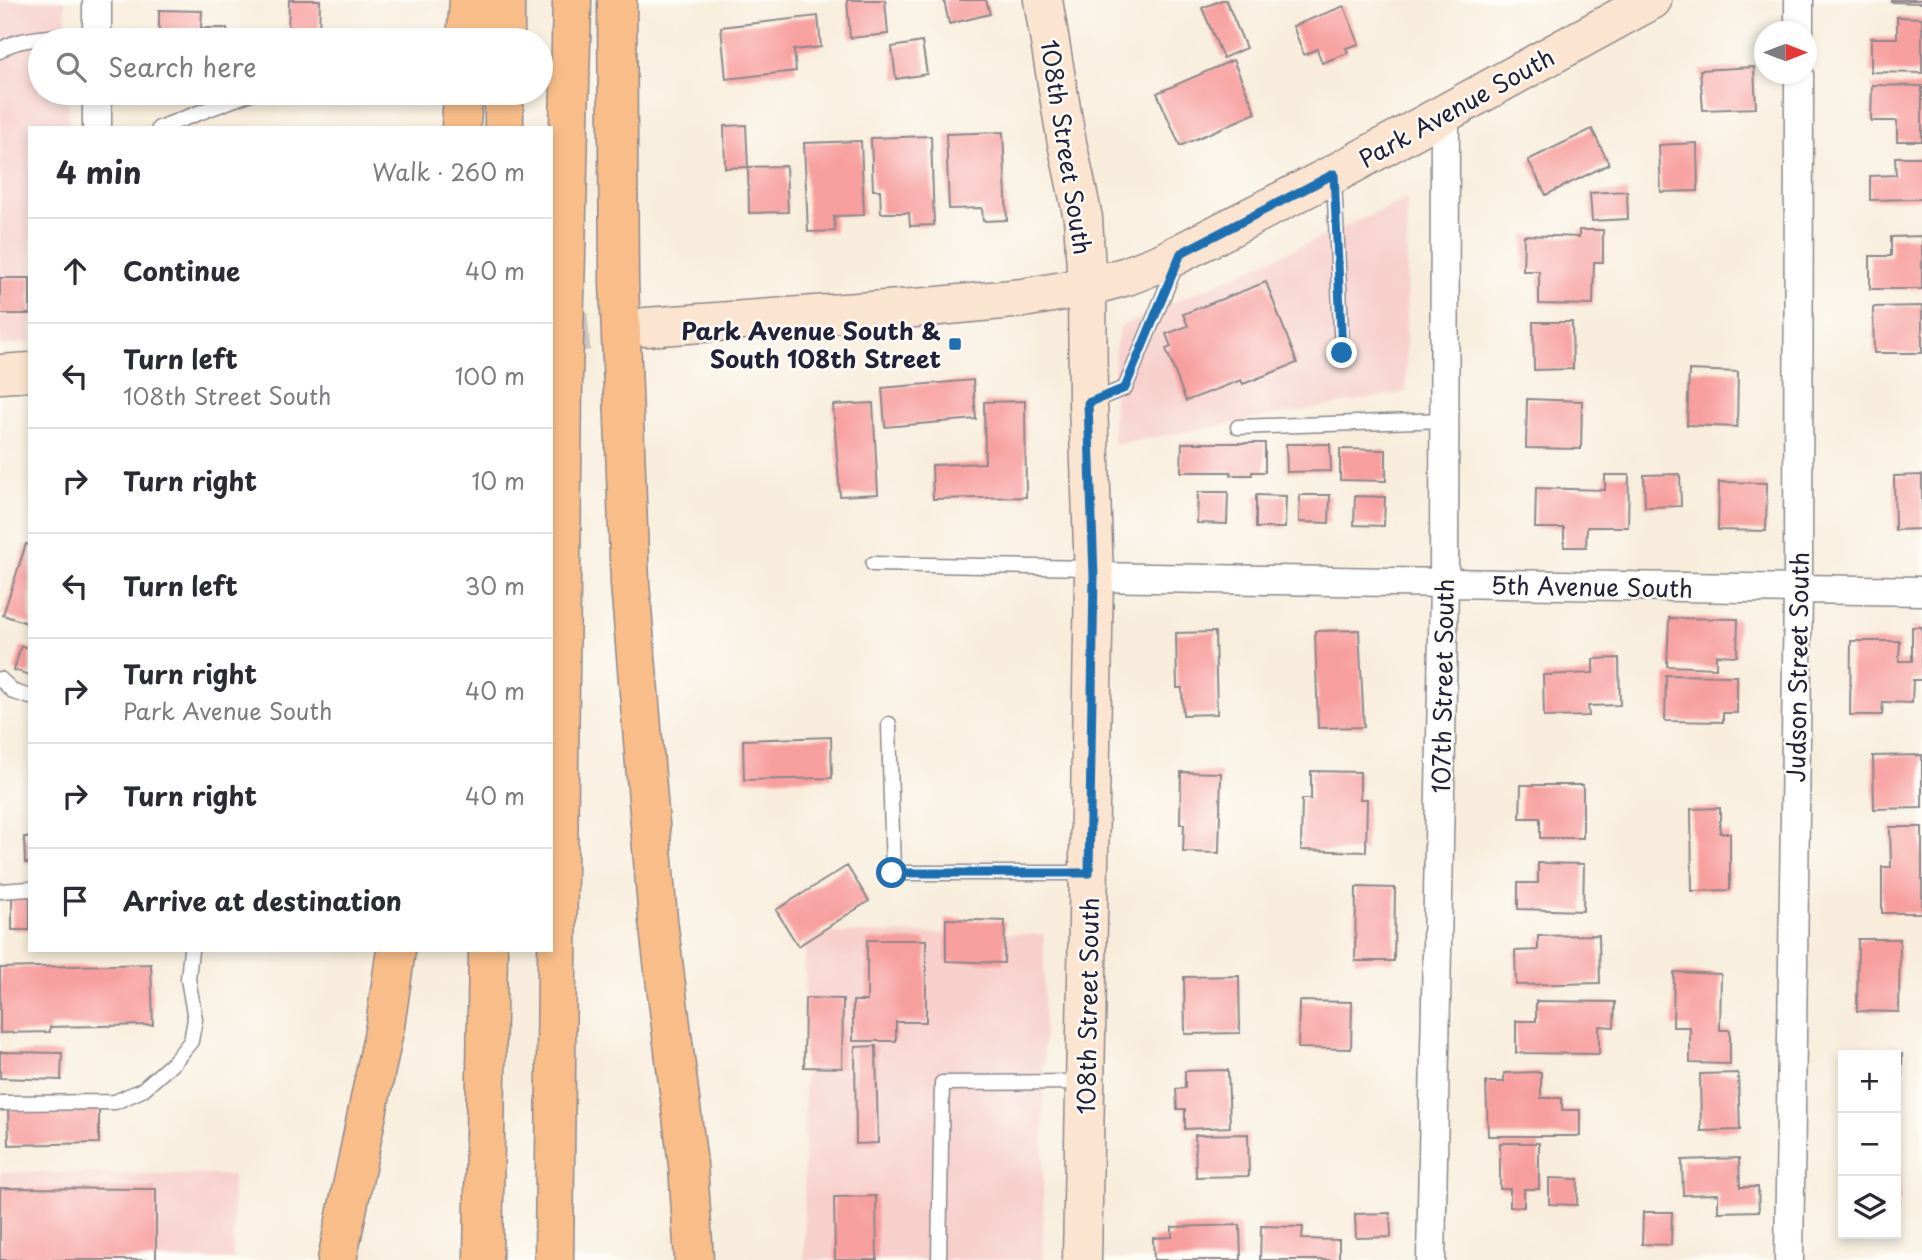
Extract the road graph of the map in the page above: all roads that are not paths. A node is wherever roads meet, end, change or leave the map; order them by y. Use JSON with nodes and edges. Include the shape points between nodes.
{"nodes":[{"id":1,"x":96,"y":0,"type":"edge"},
{"id":2,"x":469,"y":0,"type":"edge"},
{"id":3,"x":505,"y":0,"type":"edge"},
{"id":4,"x":572,"y":0,"type":"edge"},
{"id":5,"x":617,"y":0,"type":"edge"},
{"id":6,"x":1043,"y":0,"type":"edge"},
{"id":7,"x":1652,"y":0,"type":"edge"},
{"id":8,"x":1799,"y":0,"type":"edge"},
{"id":9,"x":1799,"y":21,"type":"edge"},
{"id":10,"x":97,"y":28,"type":"edge"},
{"id":11,"x":467,"y":28,"type":"edge"},
{"id":12,"x":505,"y":28,"type":"edge"},
{"id":13,"x":28,"y":41,"type":"edge"},
{"id":14,"x":0,"y":51,"type":"edge"},
{"id":15,"x":1799,"y":84,"type":"edge"},
{"id":16,"x":97,"y":105,"type":"edge"},
{"id":17,"x":219,"y":105,"type":"edge"},
{"id":18,"x":462,"y":105,"type":"edge"},
{"id":19,"x":504,"y":105,"type":"edge"},
{"id":20,"x":1445,"y":113,"type":"junction"},
{"id":21,"x":97,"y":126,"type":"edge"},
{"id":22,"x":164,"y":126,"type":"edge"},
{"id":23,"x":461,"y":126,"type":"edge"},
{"id":24,"x":504,"y":126,"type":"edge"},
{"id":25,"x":1334,"y":174,"type":"junction"},
{"id":26,"x":1181,"y":253,"type":"junction"},
{"id":27,"x":1087,"y":287,"type":"junction"},
{"id":28,"x":646,"y":327,"type":"tunnel mouth"},
{"id":29,"x":1342,"y":353,"type":"dead end"},
{"id":30,"x":28,"y":372,"type":"edge"},
{"id":31,"x":0,"y":374,"type":"edge"},
{"id":32,"x":1088,"y":403,"type":"junction"},
{"id":33,"x":1445,"y":420,"type":"junction"},
{"id":34,"x":1238,"y":428,"type":"dead end"},
{"id":35,"x":873,"y":564,"type":"dead end"},
{"id":36,"x":1094,"y":573,"type":"junction"},
{"id":37,"x":1444,"y":583,"type":"junction"},
{"id":38,"x":1798,"y":589,"type":"junction"},
{"id":39,"x":1922,"y":591,"type":"edge"},
{"id":40,"x":0,"y":680,"type":"edge"},
{"id":41,"x":28,"y":696,"type":"edge"},
{"id":42,"x":889,"y":724,"type":"dead end"},
{"id":43,"x":1089,"y":873,"type":"junction"},
{"id":44,"x":28,"y":889,"type":"edge"},
{"id":45,"x":0,"y":891,"type":"edge"},
{"id":46,"x":191,"y":952,"type":"edge"},
{"id":47,"x":396,"y":952,"type":"edge"},
{"id":48,"x":488,"y":952,"type":"edge"},
{"id":49,"x":1086,"y":1082,"type":"junction"},
{"id":50,"x":0,"y":1103,"type":"edge"},
{"id":51,"x":337,"y":1260,"type":"edge"},
{"id":52,"x":483,"y":1260,"type":"edge"},
{"id":53,"x":554,"y":1260,"type":"edge"},
{"id":54,"x":694,"y":1260,"type":"edge"},
{"id":55,"x":939,"y":1260,"type":"edge"},
{"id":56,"x":1082,"y":1260,"type":"edge"},
{"id":57,"x":1431,"y":1260,"type":"edge"},
{"id":58,"x":1789,"y":1260,"type":"edge"}],
"edges":[{"from":1,"to":10,"type":"street"},
{"from":2,"to":11,"type":"highway"},
{"from":3,"to":12,"type":"highway"},
{"from":4,"to":53,"type":"highway","via":[[563,379]]},
{"from":5,"to":54,"type":"highway","via":[[619,281],[630,584],[658,920],[687,1151]]},
{"from":6,"to":27,"type":"street","name":"108th Street South","via":[[1083,218]]},
{"from":7,"to":20,"type":"street","name":"Park Avenue South"},
{"from":8,"to":9,"type":"street"},
{"from":13,"to":14,"type":"lane"},
{"from":15,"to":38,"type":"street","name":"Judson Street South"},
{"from":16,"to":21,"type":"street"},
{"from":17,"to":22,"type":"lane"},
{"from":18,"to":23,"type":"highway"},
{"from":19,"to":24,"type":"highway"},
{"from":20,"to":25,"type":"street","name":"Park Avenue South"},
{"from":20,"to":33,"type":"street","name":"107th Street South"},
{"from":25,"to":26,"type":"street","name":"Park Avenue South"},
{"from":25,"to":29,"type":"lane"},
{"from":26,"to":27,"type":"street","name":"Park Avenue South"},
{"from":26,"to":32,"type":"lane","via":[[1125,388]]},
{"from":27,"to":28,"type":"street","name":"Park Avenue South","via":[[928,307]]},
{"from":27,"to":32,"type":"street","name":"108th Street South"},
{"from":30,"to":31,"type":"street"},
{"from":32,"to":36,"type":"street","name":"108th Street South"},
{"from":33,"to":34,"type":"lane"},
{"from":33,"to":37,"type":"street","name":"107th Street South"},
{"from":35,"to":36,"type":"lane"},
{"from":36,"to":37,"type":"street","name":"5th Avenue South"},
{"from":36,"to":43,"type":"street","name":"108th Street South"},
{"from":37,"to":38,"type":"street","name":"5th Avenue South"},
{"from":37,"to":57,"type":"street","name":"107th Street South"},
{"from":38,"to":39,"type":"street","name":"5th Avenue South"},
{"from":38,"to":58,"type":"street","name":"Judson Street South"},
{"from":40,"to":41,"type":"lane"},
{"from":42,"to":43,"type":"lane","via":[[892,873]]},
{"from":43,"to":49,"type":"street","name":"108th Street South"},
{"from":44,"to":45,"type":"lane"},
{"from":46,"to":50,"type":"lane","via":[[188,979],[195,1019],[191,1041],[142,1090],[115,1102]]},
{"from":47,"to":51,"type":"highway"},
{"from":48,"to":52,"type":"highway"},
{"from":49,"to":55,"type":"lane","via":[[942,1083]]},
{"from":49,"to":56,"type":"street","name":"108th Street South"}]}
